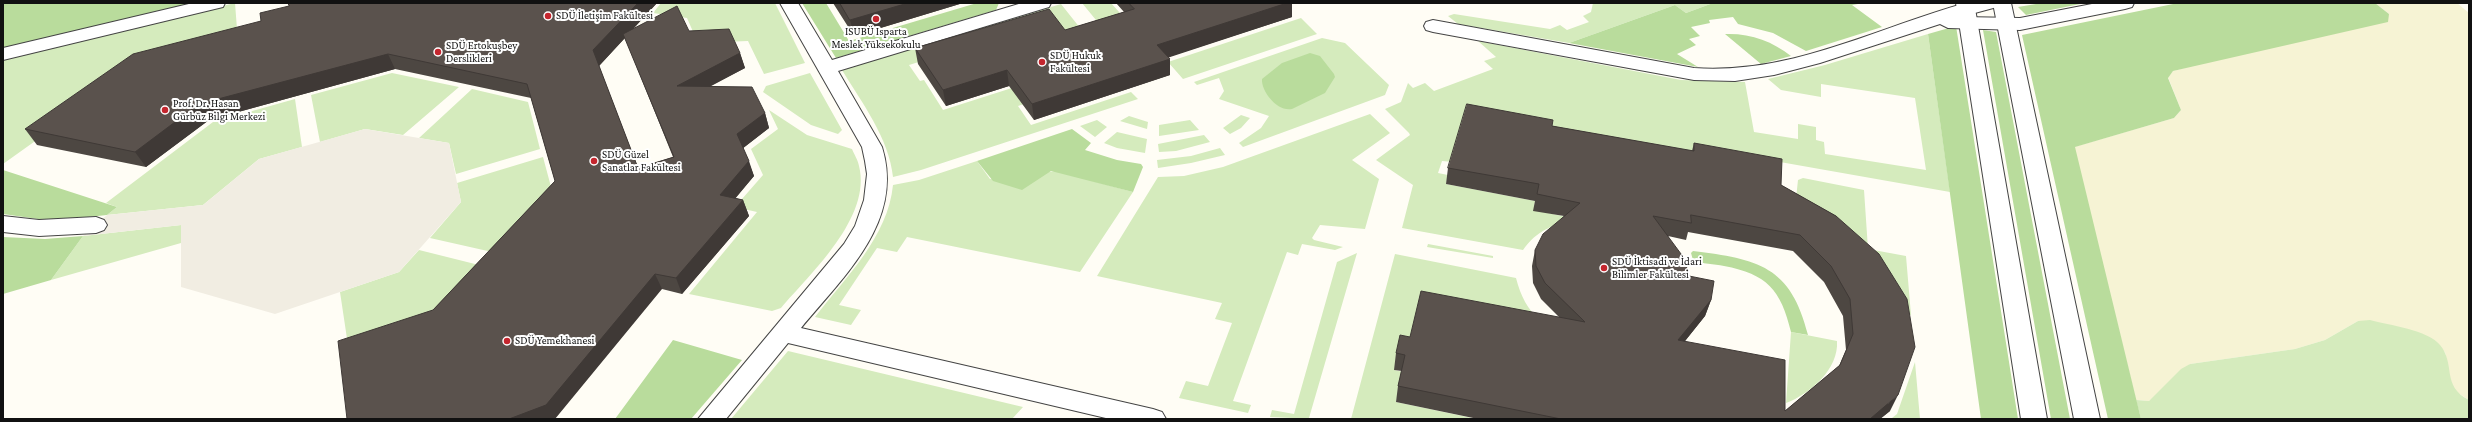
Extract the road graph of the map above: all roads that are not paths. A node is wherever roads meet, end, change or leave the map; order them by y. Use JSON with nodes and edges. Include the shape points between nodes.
{"nodes":[{"id":1,"x":216,"y":3,"type":"edge"},
{"id":2,"x":789,"y":3,"type":"edge"},
{"id":3,"x":1042,"y":3,"type":"edge"},
{"id":4,"x":1990,"y":3,"type":"edge"},
{"id":5,"x":2002,"y":3,"type":"edge"},
{"id":6,"x":2125,"y":3,"type":"edge"},
{"id":7,"x":1966,"y":11,"type":"edge"},
{"id":8,"x":2006,"y":25,"type":"junction"},
{"id":9,"x":1433,"y":26,"type":"dead end"},
{"id":10,"x":3,"y":54,"type":"edge"},
{"id":11,"x":826,"y":68,"type":"junction"},
{"id":12,"x":3,"y":224,"type":"edge"},
{"id":13,"x":96,"y":225,"type":"dead end"},
{"id":14,"x":784,"y":333,"type":"junction"},
{"id":15,"x":711,"y":419,"type":"edge"},
{"id":16,"x":1153,"y":419,"type":"edge"},
{"id":17,"x":2034,"y":419,"type":"edge"},
{"id":18,"x":2088,"y":419,"type":"edge"}],
"edges":[{"from":1,"to":10,"type":"street"},
{"from":2,"to":11,"type":"street"},
{"from":3,"to":11,"type":"street"},
{"from":4,"to":7,"type":"street"},
{"from":5,"to":8,"type":"street"},
{"from":6,"to":8,"type":"street"},
{"from":7,"to":8,"type":"street"},
{"from":7,"to":9,"type":"street","via":[[1787,66],[1752,74],[1718,76],[1688,73]]},
{"from":7,"to":17,"type":"street"},
{"from":8,"to":18,"type":"street"},
{"from":11,"to":14,"type":"street","via":[[872,147],[878,171],[878,186],[870,218],[862,234]]},
{"from":12,"to":13,"type":"street","via":[[38,228]]},
{"from":14,"to":15,"type":"street"},
{"from":14,"to":16,"type":"street"}]}
